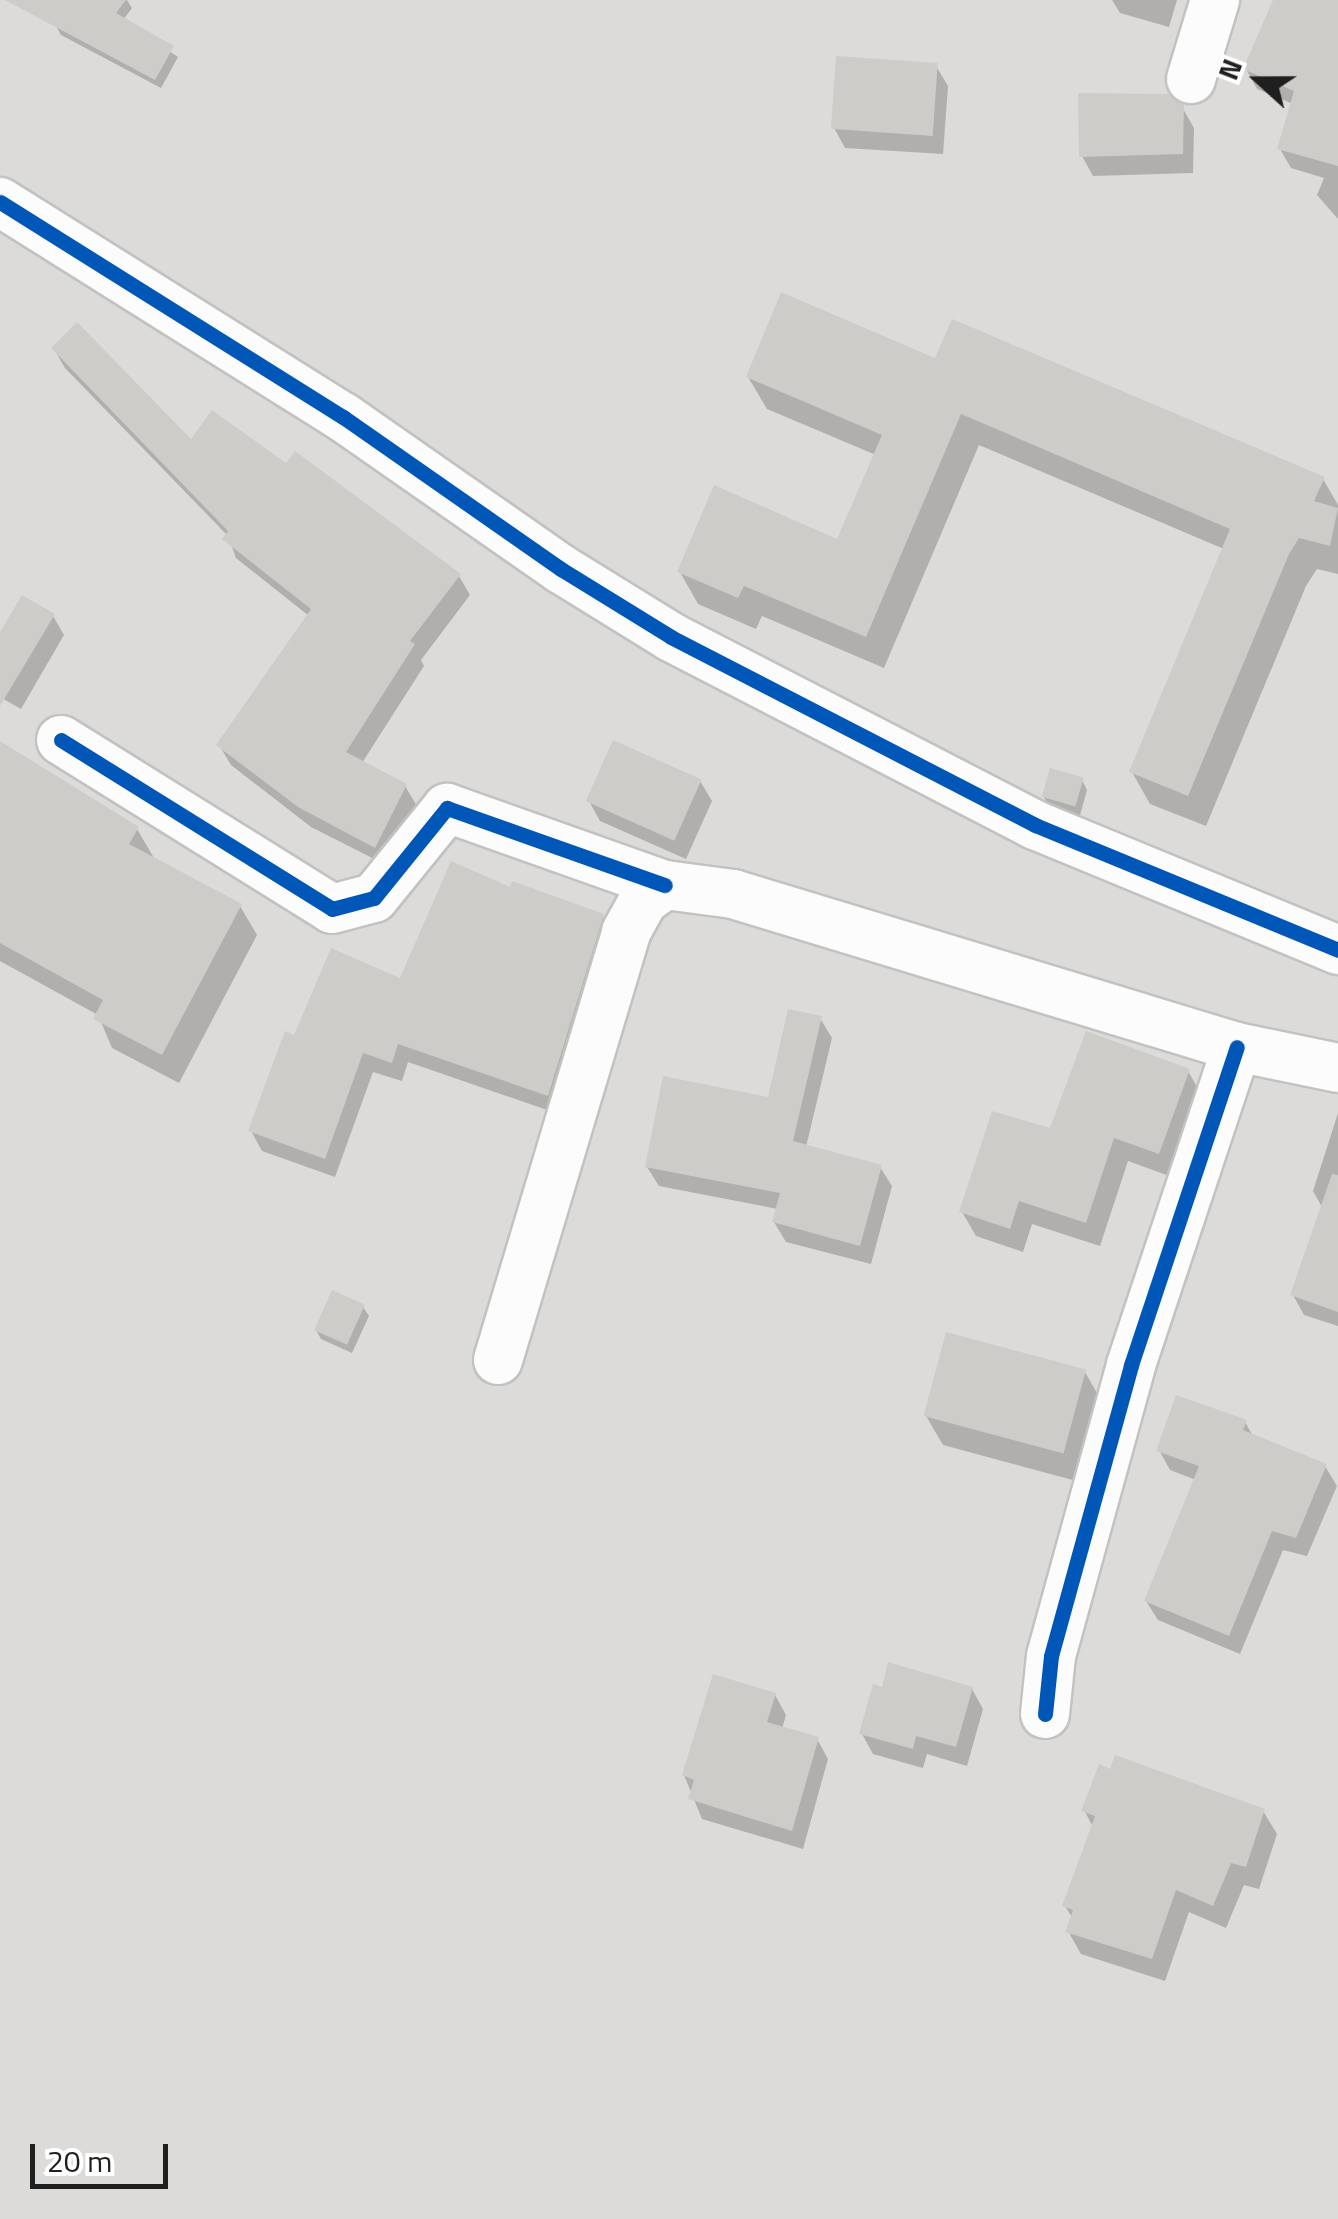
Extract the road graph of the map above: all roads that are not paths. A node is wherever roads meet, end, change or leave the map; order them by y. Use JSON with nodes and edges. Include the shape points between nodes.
{"nodes":[{"id":1,"x":1214,"y":0,"type":"edge"},
{"id":2,"x":1191,"y":79,"type":"dead end"},
{"id":3,"x":7,"y":222,"type":"edge"},
{"id":4,"x":61,"y":740,"type":"dead end"},
{"id":5,"x":665,"y":885,"type":"junction"},
{"id":6,"x":1338,"y":950,"type":"edge"},
{"id":7,"x":1237,"y":1047,"type":"junction"},
{"id":8,"x":1338,"y":1068,"type":"edge"},
{"id":9,"x":498,"y":1360,"type":"dead end"},
{"id":10,"x":1045,"y":1714,"type":"dead end"}],
"edges":[{"from":1,"to":2,"type":"street"},
{"from":3,"to":6,"type":"street","via":[[343,416],[561,569],[671,637],[1035,826]]},
{"from":4,"to":5,"type":"street","via":[[332,910],[374,898],[448,808]]},
{"from":5,"to":7,"type":"street","via":[[733,894]]},
{"from":5,"to":9,"type":"street","via":[[644,900],[626,932]]},
{"from":7,"to":8,"type":"street"},
{"from":7,"to":10,"type":"street","via":[[1131,1365],[1051,1656]]}]}
